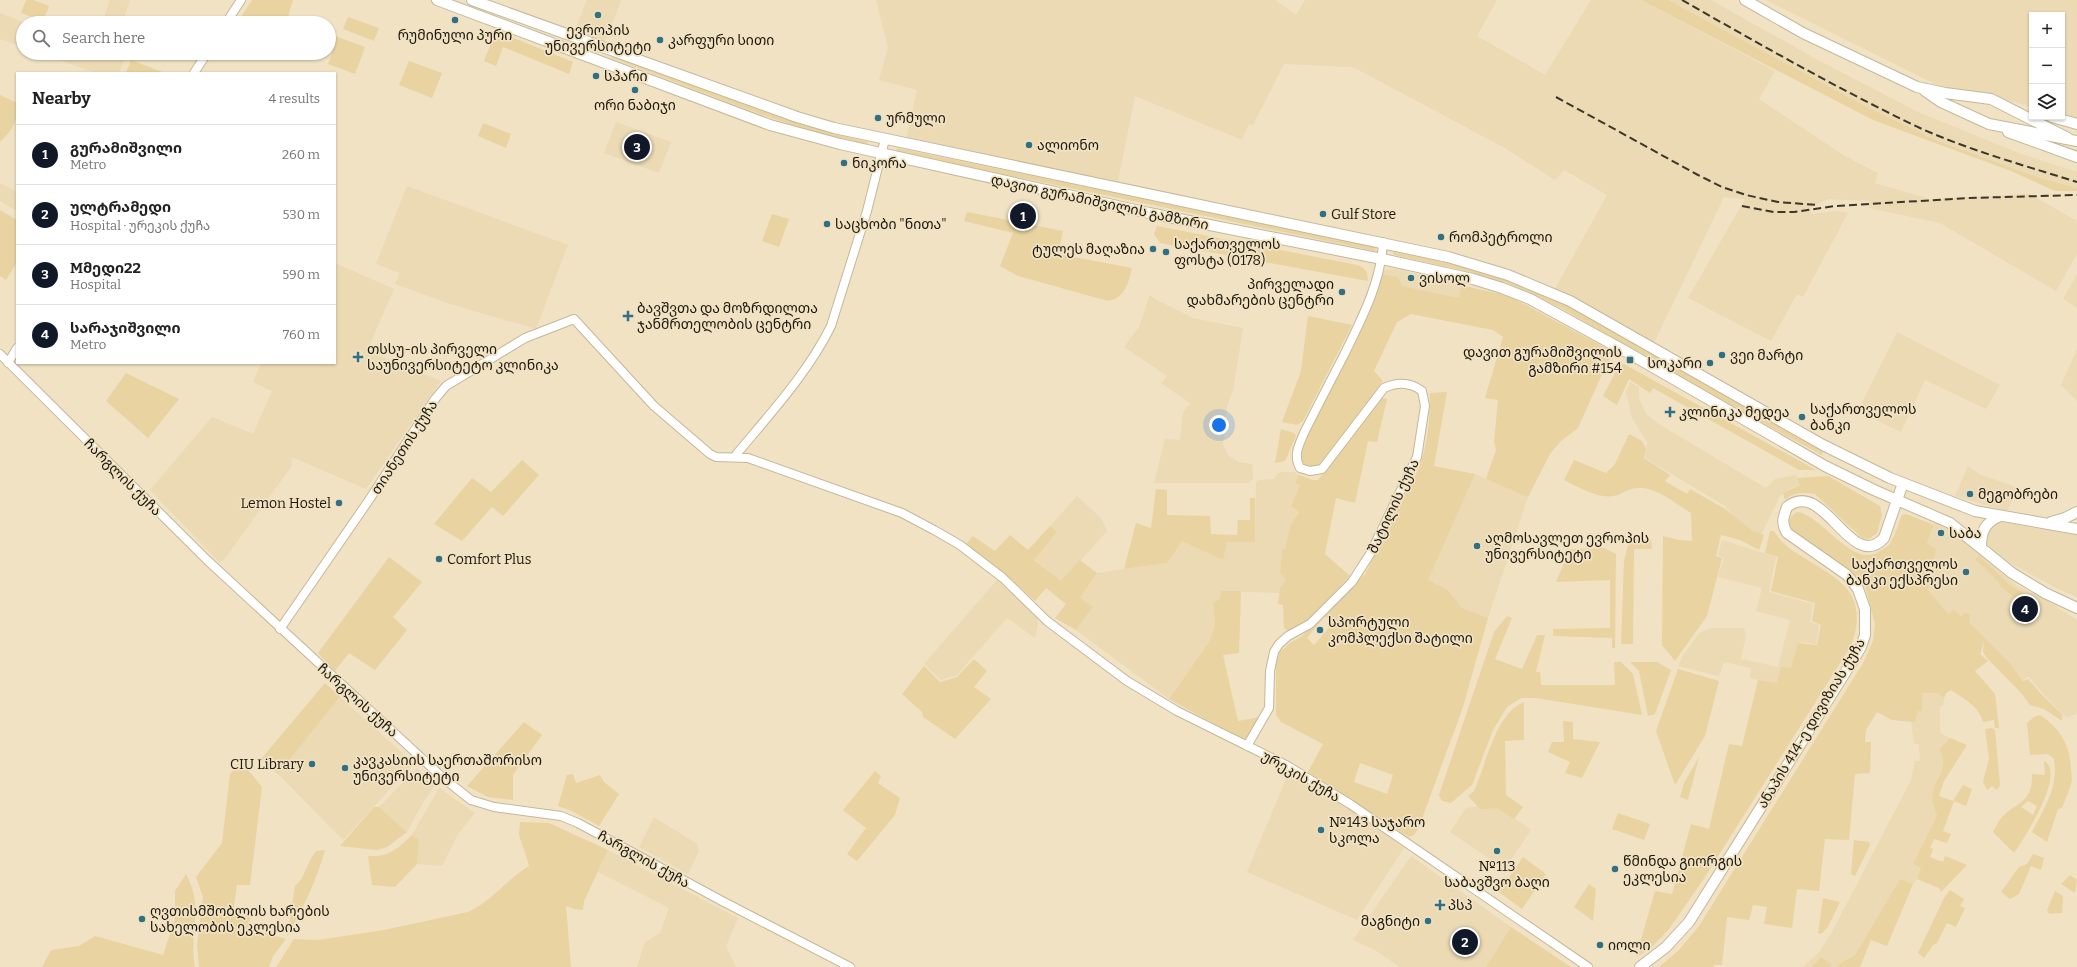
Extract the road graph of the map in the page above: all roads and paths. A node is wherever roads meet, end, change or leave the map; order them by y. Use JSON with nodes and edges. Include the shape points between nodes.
{"nodes":[{"id":1,"x":241,"y":0,"type":"edge"},
{"id":2,"x":437,"y":0,"type":"edge"},
{"id":3,"x":472,"y":0,"type":"edge"},
{"id":4,"x":1745,"y":0,"type":"edge"},
{"id":5,"x":231,"y":16,"type":"edge"},
{"id":6,"x":202,"y":60,"type":"edge"},
{"id":7,"x":195,"y":72,"type":"edge"},
{"id":8,"x":1922,"y":89,"type":"junction"},
{"id":9,"x":1977,"y":98,"type":"junction"},
{"id":10,"x":1999,"y":102,"type":"junction"},
{"id":11,"x":2029,"y":111,"type":"edge"},
{"id":12,"x":1971,"y":117,"type":"junction"},
{"id":13,"x":2063,"y":120,"type":"edge"},
{"id":14,"x":1989,"y":124,"type":"junction"},
{"id":15,"x":2077,"y":124,"type":"edge"},
{"id":16,"x":885,"y":139,"type":"junction"},
{"id":17,"x":2073,"y":139,"type":"edge"},
{"id":18,"x":881,"y":154,"type":"junction"},
{"id":19,"x":2077,"y":156,"type":"edge"},
{"id":20,"x":1383,"y":242,"type":"junction"},
{"id":21,"x":1382,"y":259,"type":"junction"},
{"id":22,"x":574,"y":320,"type":"joint"},
{"id":23,"x":16,"y":350,"type":"edge"},
{"id":24,"x":0,"y":354,"type":"edge"},
{"id":25,"x":8,"y":363,"type":"junction"},
{"id":26,"x":734,"y":456,"type":"junction"},
{"id":27,"x":1903,"y":483,"type":"junction"},
{"id":28,"x":1896,"y":500,"type":"junction"},
{"id":29,"x":2077,"y":512,"type":"edge"},
{"id":30,"x":2000,"y":516,"type":"junction"},
{"id":31,"x":2047,"y":522,"type":"junction"},
{"id":32,"x":2077,"y":529,"type":"edge"},
{"id":33,"x":1981,"y":548,"type":"junction"},
{"id":34,"x":2076,"y":608,"type":"edge"},
{"id":35,"x":280,"y":629,"type":"junction"},
{"id":36,"x":1247,"y":746,"type":"junction"},
{"id":37,"x":850,"y":967,"type":"edge"},
{"id":38,"x":1588,"y":967,"type":"edge"},
{"id":39,"x":1640,"y":967,"type":"edge"}],
"edges":[{"from":1,"to":5,"type":"street"},
{"from":2,"to":18,"type":"main road","name":"დავით გურამიშვილის გამზირი","via":[[770,125]]},
{"from":3,"to":16,"type":"main road","name":"დავით გურამიშვილის გამზირი","via":[[797,118]]},
{"from":4,"to":8,"type":"main road","via":[[1803,33]]},
{"from":6,"to":7,"type":"street"},
{"from":8,"to":9,"type":"main road"},
{"from":8,"to":12,"type":"main road"},
{"from":9,"to":10,"type":"main road"},
{"from":9,"to":12,"type":"main road","via":[[1971,105]]},
{"from":10,"to":11,"type":"main road"},
{"from":10,"to":17,"type":"main road"},
{"from":12,"to":14,"type":"main road"},
{"from":13,"to":15,"type":"main road"},
{"from":14,"to":17,"type":"main road"},
{"from":14,"to":19,"type":"main road"},
{"from":16,"to":18,"type":"street"},
{"from":16,"to":20,"type":"main road","name":"დავით გურამიშვილის გამზირი"},
{"from":18,"to":21,"type":"main road","name":"დავით გურამიშვილის გამზირი","via":[[1148,213]]},
{"from":18,"to":26,"type":"street","via":[[867,211],[824,341],[781,401]]},
{"from":20,"to":21,"type":"street","name":"შატილის ქუჩა"},
{"from":20,"to":27,"type":"main road","name":"დავით გურამიშვილის გამზირი","via":[[1484,267],[1553,293],[1823,445]]},
{"from":21,"to":28,"type":"main road","name":"დავით გურამიშვილის გამზირი","via":[[1473,279],[1530,299],[1825,466]]},
{"from":21,"to":36,"type":"street","name":"შატილის ქუჩა","via":[[1361,322],[1296,451],[1297,462],[1300,468],[1310,471],[1322,469],[1384,388],[1403,383],[1422,391],[1425,406],[1417,457],[1359,574],[1310,624],[1288,636],[1274,652],[1270,671],[1269,708]]},
{"from":22,"to":26,"type":"street","name":"ურეკის ქუჩა","via":[[659,411],[710,454],[716,457]]},
{"from":22,"to":35,"type":"street","name":"თიანეთის ქუჩა","via":[[525,338],[446,386],[434,400]]},
{"from":23,"to":25,"type":"street"},
{"from":24,"to":25,"type":"street","name":"ჩარგლის ქუჩა"},
{"from":25,"to":35,"type":"street","name":"ჩარგლის ქუჩა"},
{"from":26,"to":36,"type":"street","name":"ურეკის ქუჩა","via":[[748,458],[902,513],[934,530],[960,545],[1003,578],[1047,621],[1127,681],[1178,711]]},
{"from":27,"to":28,"type":"main road","name":"ანაპის 414-ე დივიზიას ქუჩა"},
{"from":27,"to":30,"type":"main road","name":"დავით გურამიშვილის გამზირი","via":[[1961,507]]},
{"from":28,"to":33,"type":"main road","name":"დავით გურამიშვილის გამზირი","via":[[1950,523]]},
{"from":28,"to":39,"type":"main road","name":"ანაპის 414-ე დივიზიას ქუჩა","via":[[1884,538],[1878,544],[1868,546],[1858,544],[1812,503],[1799,501],[1787,508],[1782,519],[1782,525],[1787,533],[1847,575],[1858,589],[1865,609],[1865,635],[1861,647],[1689,922],[1666,947]]},
{"from":29,"to":31,"type":"main road"},
{"from":30,"to":31,"type":"main road","name":"დავით გურამიშვილის გამზირი"},
{"from":30,"to":33,"type":"main road","via":[[1983,529]]},
{"from":31,"to":32,"type":"main road","name":"დავით გურამიშვილის გამზირი"},
{"from":33,"to":34,"type":"main road","name":"დავით გურამიშვილის გამზირი","via":[[2029,584]]},
{"from":35,"to":37,"type":"street","name":"ჩარგლის ქუჩა","via":[[436,772],[471,800],[494,807],[561,816],[578,823]]},
{"from":36,"to":38,"type":"street","name":"ურეკის ქუჩა","via":[[1286,765],[1350,804]]}]}
